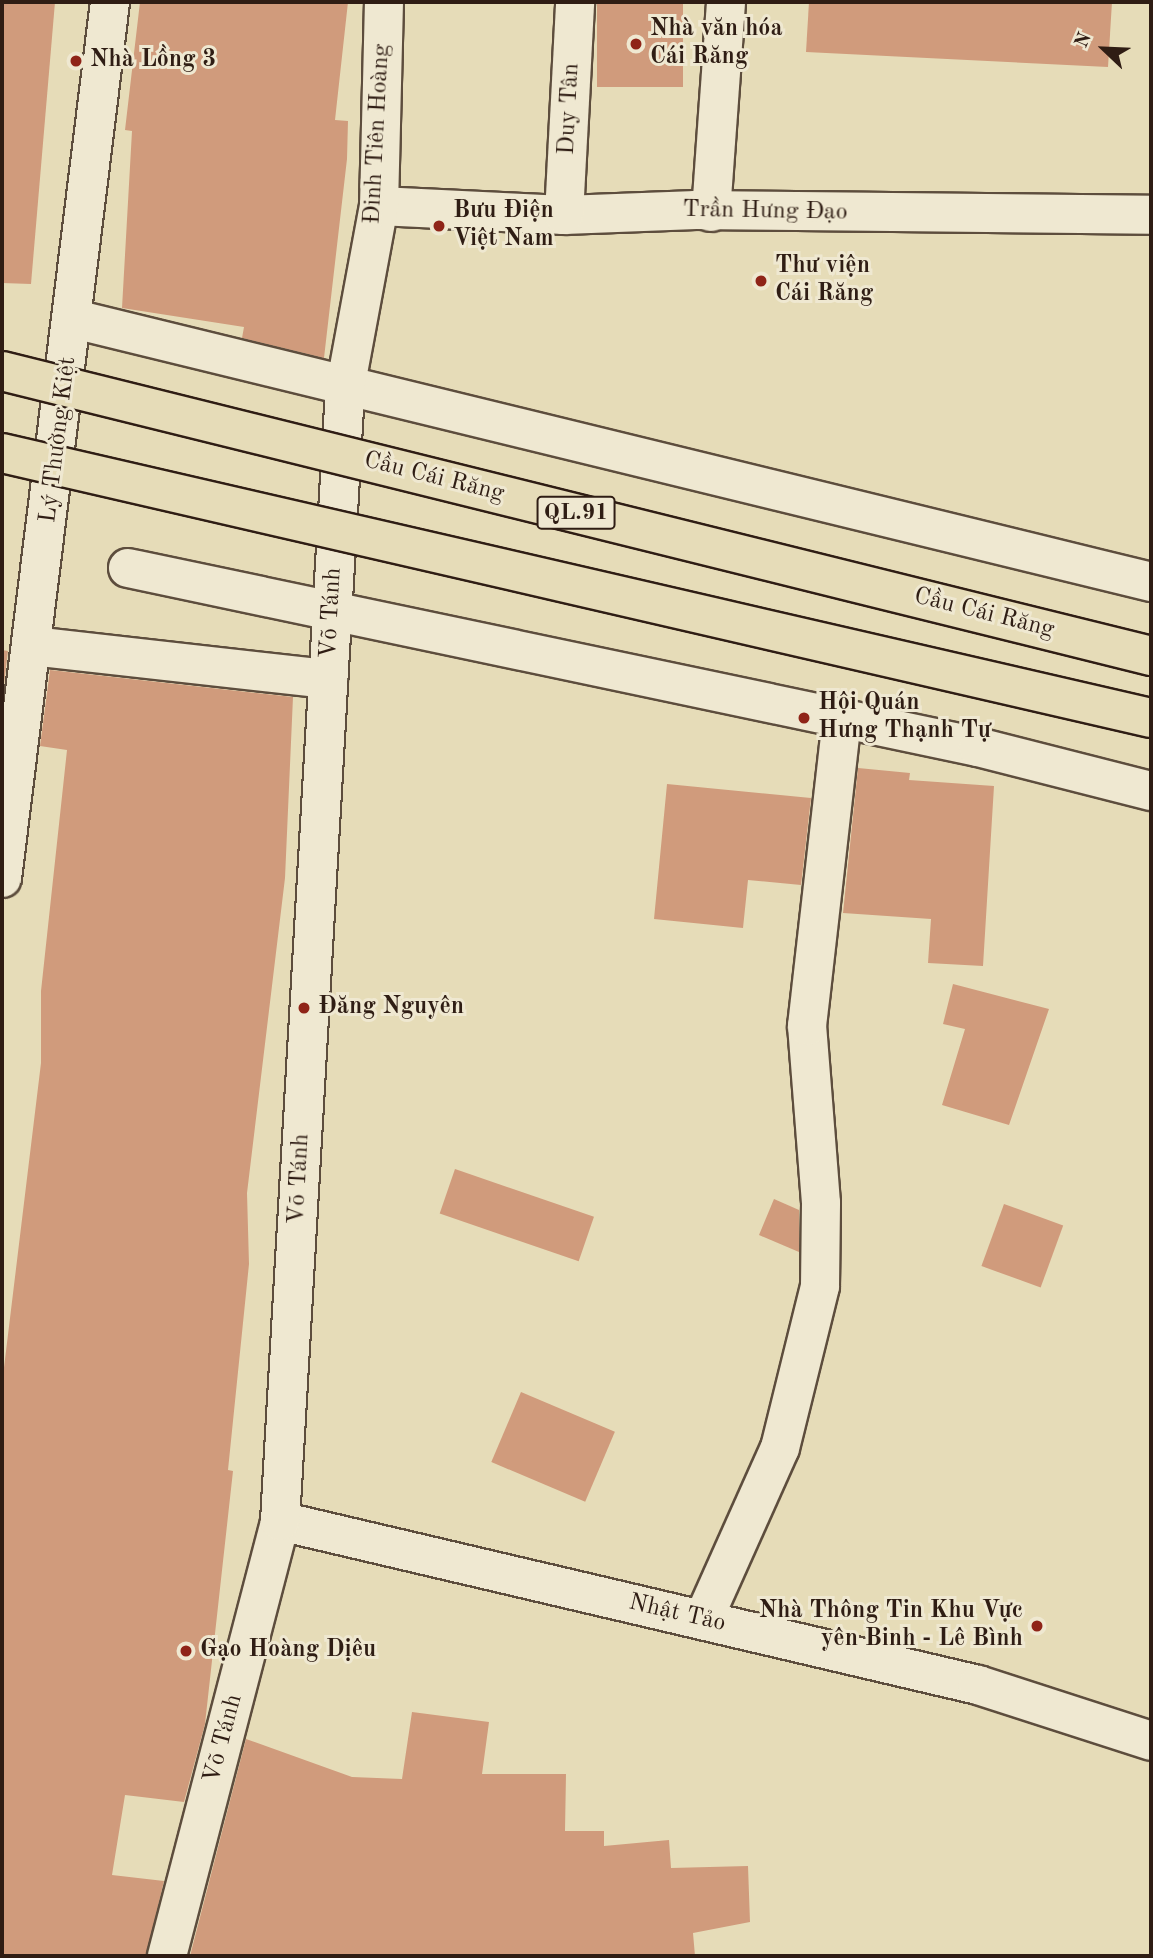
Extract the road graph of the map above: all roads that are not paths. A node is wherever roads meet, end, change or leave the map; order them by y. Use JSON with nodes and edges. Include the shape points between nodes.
{"nodes":[{"id":1,"x":110,"y":2,"type":"edge"},
{"id":2,"x":384,"y":2,"type":"edge"},
{"id":3,"x":575,"y":2,"type":"edge"},
{"id":4,"x":726,"y":2,"type":"edge"},
{"id":5,"x":379,"y":206,"type":"junction"},
{"id":6,"x":711,"y":212,"type":"junction"},
{"id":7,"x":564,"y":215,"type":"junction"},
{"id":8,"x":1151,"y":215,"type":"edge"},
{"id":9,"x":74,"y":319,"type":"junction"},
{"id":10,"x":2,"y":371,"type":"edge"},
{"id":11,"x":345,"y":389,"type":"junction"},
{"id":12,"x":2,"y":453,"type":"edge"},
{"id":13,"x":128,"y":568,"type":"dead end"},
{"id":14,"x":1151,"y":582,"type":"edge"},
{"id":15,"x":332,"y":615,"type":"junction"},
{"id":16,"x":32,"y":646,"type":"junction"},
{"id":17,"x":1151,"y":656,"type":"edge"},
{"id":18,"x":328,"y":679,"type":"junction"},
{"id":19,"x":1151,"y":718,"type":"edge"},
{"id":20,"x":842,"y":719,"type":"junction"},
{"id":21,"x":1151,"y":792,"type":"edge"},
{"id":22,"x":2,"y":878,"type":"edge"},
{"id":23,"x":280,"y":1521,"type":"junction"},
{"id":24,"x":703,"y":1620,"type":"junction"},
{"id":25,"x":1151,"y":1741,"type":"edge"},
{"id":26,"x":167,"y":1956,"type":"edge"}],
"edges":[{"from":1,"to":9,"type":"street","name":"Lý Thường Kiệt"},
{"from":2,"to":5,"type":"street","name":"Đinh Tiên Hoàng"},
{"from":3,"to":7,"type":"street","name":"Duy Tân"},
{"from":4,"to":6,"type":"street"},
{"from":5,"to":7,"type":"street","name":"Trần Hưng Đạo"},
{"from":5,"to":11,"type":"street","name":"Đinh Tiên Hoàng"},
{"from":6,"to":7,"type":"street","name":"Trần Hưng Đạo"},
{"from":6,"to":8,"type":"street","name":"Trần Hưng Đạo"},
{"from":9,"to":11,"type":"street"},
{"from":9,"to":16,"type":"street","name":"Lý Thường Kiệt"},
{"from":10,"to":17,"type":"highway","name":"Cầu Cái Răng","number":"QL.91","bridge":true},
{"from":11,"to":14,"type":"street"},
{"from":11,"to":15,"type":"street","name":"Võ Tánh"},
{"from":12,"to":19,"type":"highway","bridge":true},
{"from":13,"to":15,"type":"street"},
{"from":15,"to":18,"type":"street","name":"Võ Tánh"},
{"from":15,"to":20,"type":"street"},
{"from":16,"to":18,"type":"street"},
{"from":16,"to":22,"type":"street","name":"Lý Thường Kiệt"},
{"from":18,"to":23,"type":"street","name":"Võ Tánh"},
{"from":20,"to":21,"type":"street"},
{"from":20,"to":24,"type":"street","via":[[807,1026],[820,1286],[780,1448]]},
{"from":23,"to":24,"type":"street","name":"Nhật Tảo"},
{"from":23,"to":26,"type":"street","name":"Võ Tánh"},
{"from":24,"to":25,"type":"street","name":"Nhật Tảo","via":[[978,1685]]}]}
